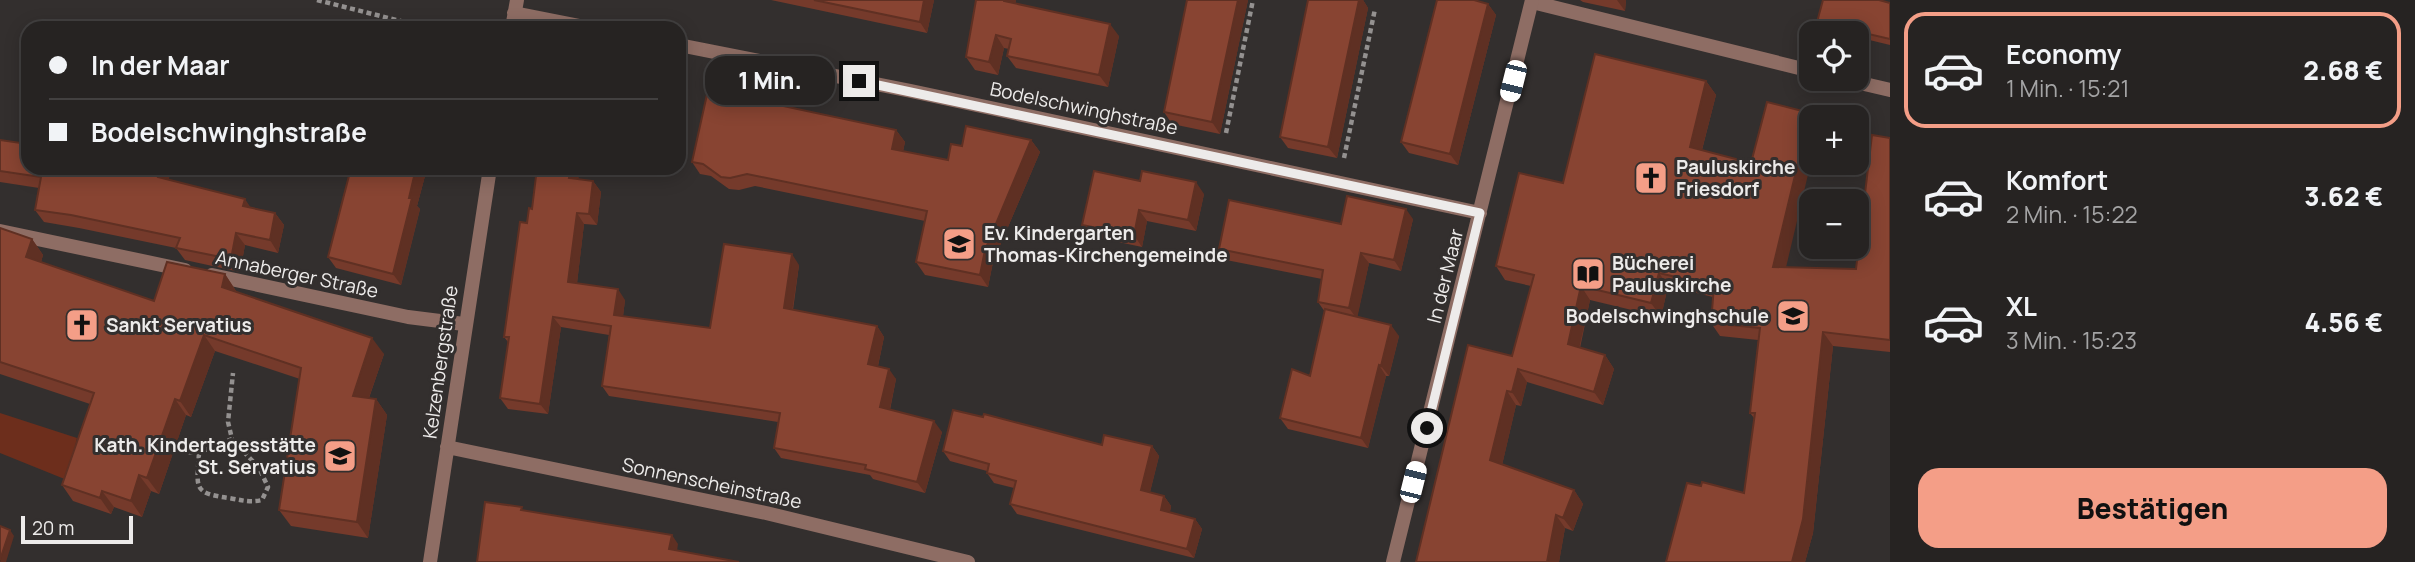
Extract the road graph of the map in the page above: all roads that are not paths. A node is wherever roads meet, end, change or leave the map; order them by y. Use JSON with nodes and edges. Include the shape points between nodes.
{"nodes":[{"id":1,"x":1532,"y":1,"type":"edge"},
{"id":2,"x":514,"y":14,"type":"edge"},
{"id":3,"x":552,"y":21,"type":"edge"},
{"id":4,"x":686,"y":47,"type":"edge"},
{"id":5,"x":1799,"y":68,"type":"edge"},
{"id":6,"x":1869,"y":85,"type":"edge"},
{"id":7,"x":1890,"y":90,"type":"edge"},
{"id":8,"x":489,"y":175,"type":"edge"},
{"id":9,"x":1480,"y":213,"type":"junction"},
{"id":10,"x":0,"y":230,"type":"edge"},
{"id":11,"x":464,"y":324,"type":"junction"},
{"id":12,"x":447,"y":447,"type":"junction"},
{"id":13,"x":430,"y":562,"type":"edge"},
{"id":14,"x":968,"y":562,"type":"edge"},
{"id":15,"x":1393,"y":562,"type":"edge"}],
"edges":[{"from":1,"to":5,"type":"street"},
{"from":1,"to":9,"type":"street","name":"In der Maar"},
{"from":2,"to":3,"type":"street"},
{"from":4,"to":9,"type":"street","name":"Bodelschwinghstraße"},
{"from":6,"to":7,"type":"street"},
{"from":8,"to":11,"type":"street","name":"Kelzenbergstraße"},
{"from":9,"to":15,"type":"street","name":"In der Maar"},
{"from":10,"to":11,"type":"street","name":"Annaberger Straße","via":[[408,317]]},
{"from":11,"to":12,"type":"street","name":"Kelzenbergstraße"},
{"from":12,"to":13,"type":"street","name":"Kelzenbergstraße"},
{"from":12,"to":14,"type":"street","name":"Sonnenscheinstraße","via":[[766,513]]}]}
